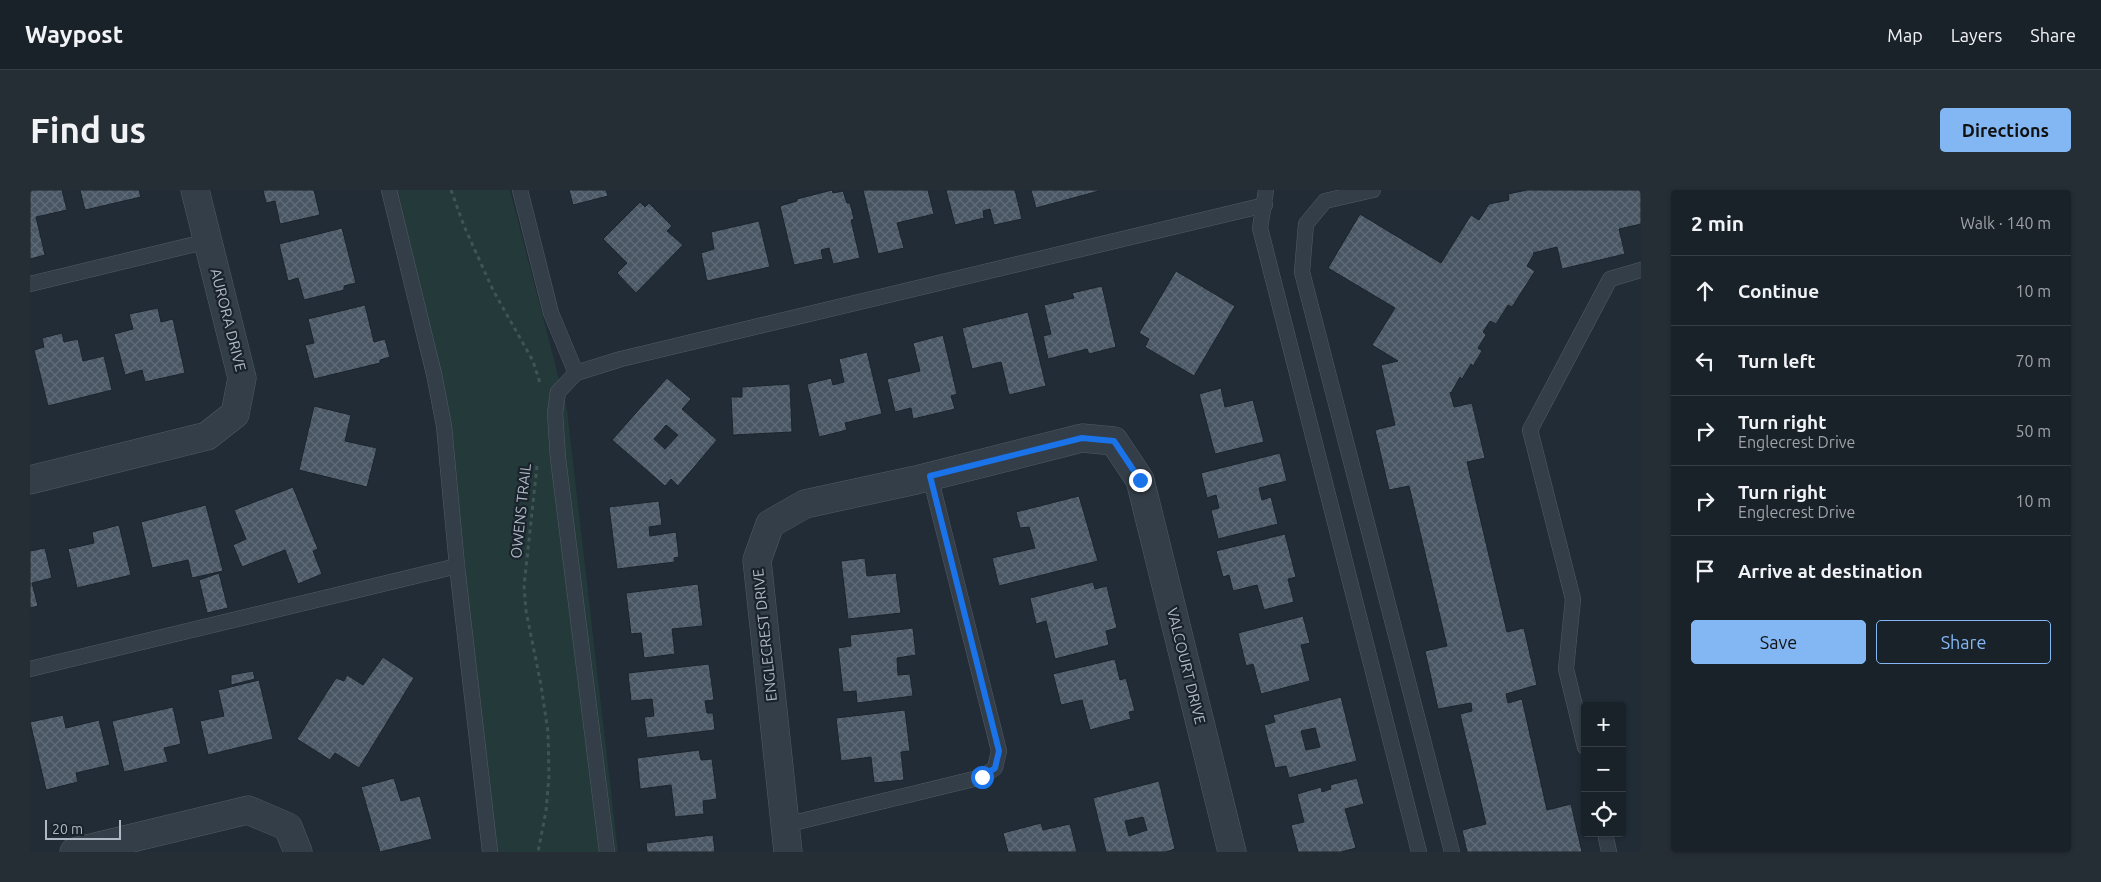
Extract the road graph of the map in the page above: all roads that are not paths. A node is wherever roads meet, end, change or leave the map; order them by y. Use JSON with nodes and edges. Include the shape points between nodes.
{"nodes":[{"id":1,"x":195,"y":190,"type":"edge"},
{"id":2,"x":389,"y":190,"type":"edge"},
{"id":3,"x":520,"y":190,"type":"edge"},
{"id":4,"x":1373,"y":190,"type":"edge"},
{"id":5,"x":1269,"y":194,"type":"edge"},
{"id":6,"x":208,"y":241,"type":"junction"},
{"id":7,"x":1641,"y":270,"type":"edge"},
{"id":8,"x":30,"y":284,"type":"edge"},
{"id":9,"x":576,"y":374,"type":"junction"},
{"id":10,"x":930,"y":476,"type":"junction"},
{"id":11,"x":30,"y":480,"type":"edge"},
{"id":12,"x":1140,"y":480,"type":"joint"},
{"id":13,"x":457,"y":566,"type":"junction"},
{"id":14,"x":30,"y":669,"type":"edge"},
{"id":15,"x":1581,"y":731,"type":"edge"},
{"id":16,"x":785,"y":825,"type":"junction"},
{"id":17,"x":1606,"y":837,"type":"edge"},
{"id":18,"x":74,"y":852,"type":"edge"},
{"id":19,"x":298,"y":852,"type":"edge"},
{"id":20,"x":490,"y":852,"type":"edge"},
{"id":21,"x":607,"y":852,"type":"edge"},
{"id":22,"x":788,"y":852,"type":"edge"},
{"id":23,"x":1232,"y":852,"type":"edge"},
{"id":24,"x":1419,"y":852,"type":"edge"},
{"id":25,"x":1452,"y":852,"type":"edge"},
{"id":26,"x":1609,"y":852,"type":"edge"}],
"edges":[{"from":1,"to":6,"type":"street","name":"AURORA DRIVE"},
{"from":2,"to":13,"type":"lane","via":[[444,426]]},
{"from":3,"to":9,"type":"lane","via":[[551,312]]},
{"from":4,"to":25,"type":"lane","via":[[1325,201],[1312,216],[1306,224],[1302,272]]},
{"from":5,"to":9,"type":"lane","via":[[621,359]]},
{"from":5,"to":24,"type":"lane","via":[[1260,228]]},
{"from":6,"to":8,"type":"lane"},
{"from":6,"to":11,"type":"street","name":"AURORA DRIVE","via":[[242,378],[235,414],[207,436]]},
{"from":7,"to":15,"type":"lane","via":[[1610,279],[1530,430],[1573,599],[1566,669]]},
{"from":9,"to":21,"type":"lane","via":[[558,392],[555,412]]},
{"from":10,"to":12,"type":"street","name":"ENGLECREST DRIVE","via":[[1082,438],[1114,441]]},
{"from":10,"to":16,"type":"street","name":"ENGLECREST DRIVE","via":[[806,504],[770,524],[757,560]]},
{"from":10,"to":16,"type":"lane","via":[[999,751],[995,768],[982,777]]},
{"from":12,"to":23,"type":"street","name":"VALCOURT DRIVE"},
{"from":13,"to":14,"type":"lane"},
{"from":13,"to":20,"type":"lane"},
{"from":16,"to":22,"type":"street","name":"ENGLECREST DRIVE"},
{"from":17,"to":26,"type":"lane"},
{"from":18,"to":19,"type":"street","via":[[248,810],[288,827]]}]}
